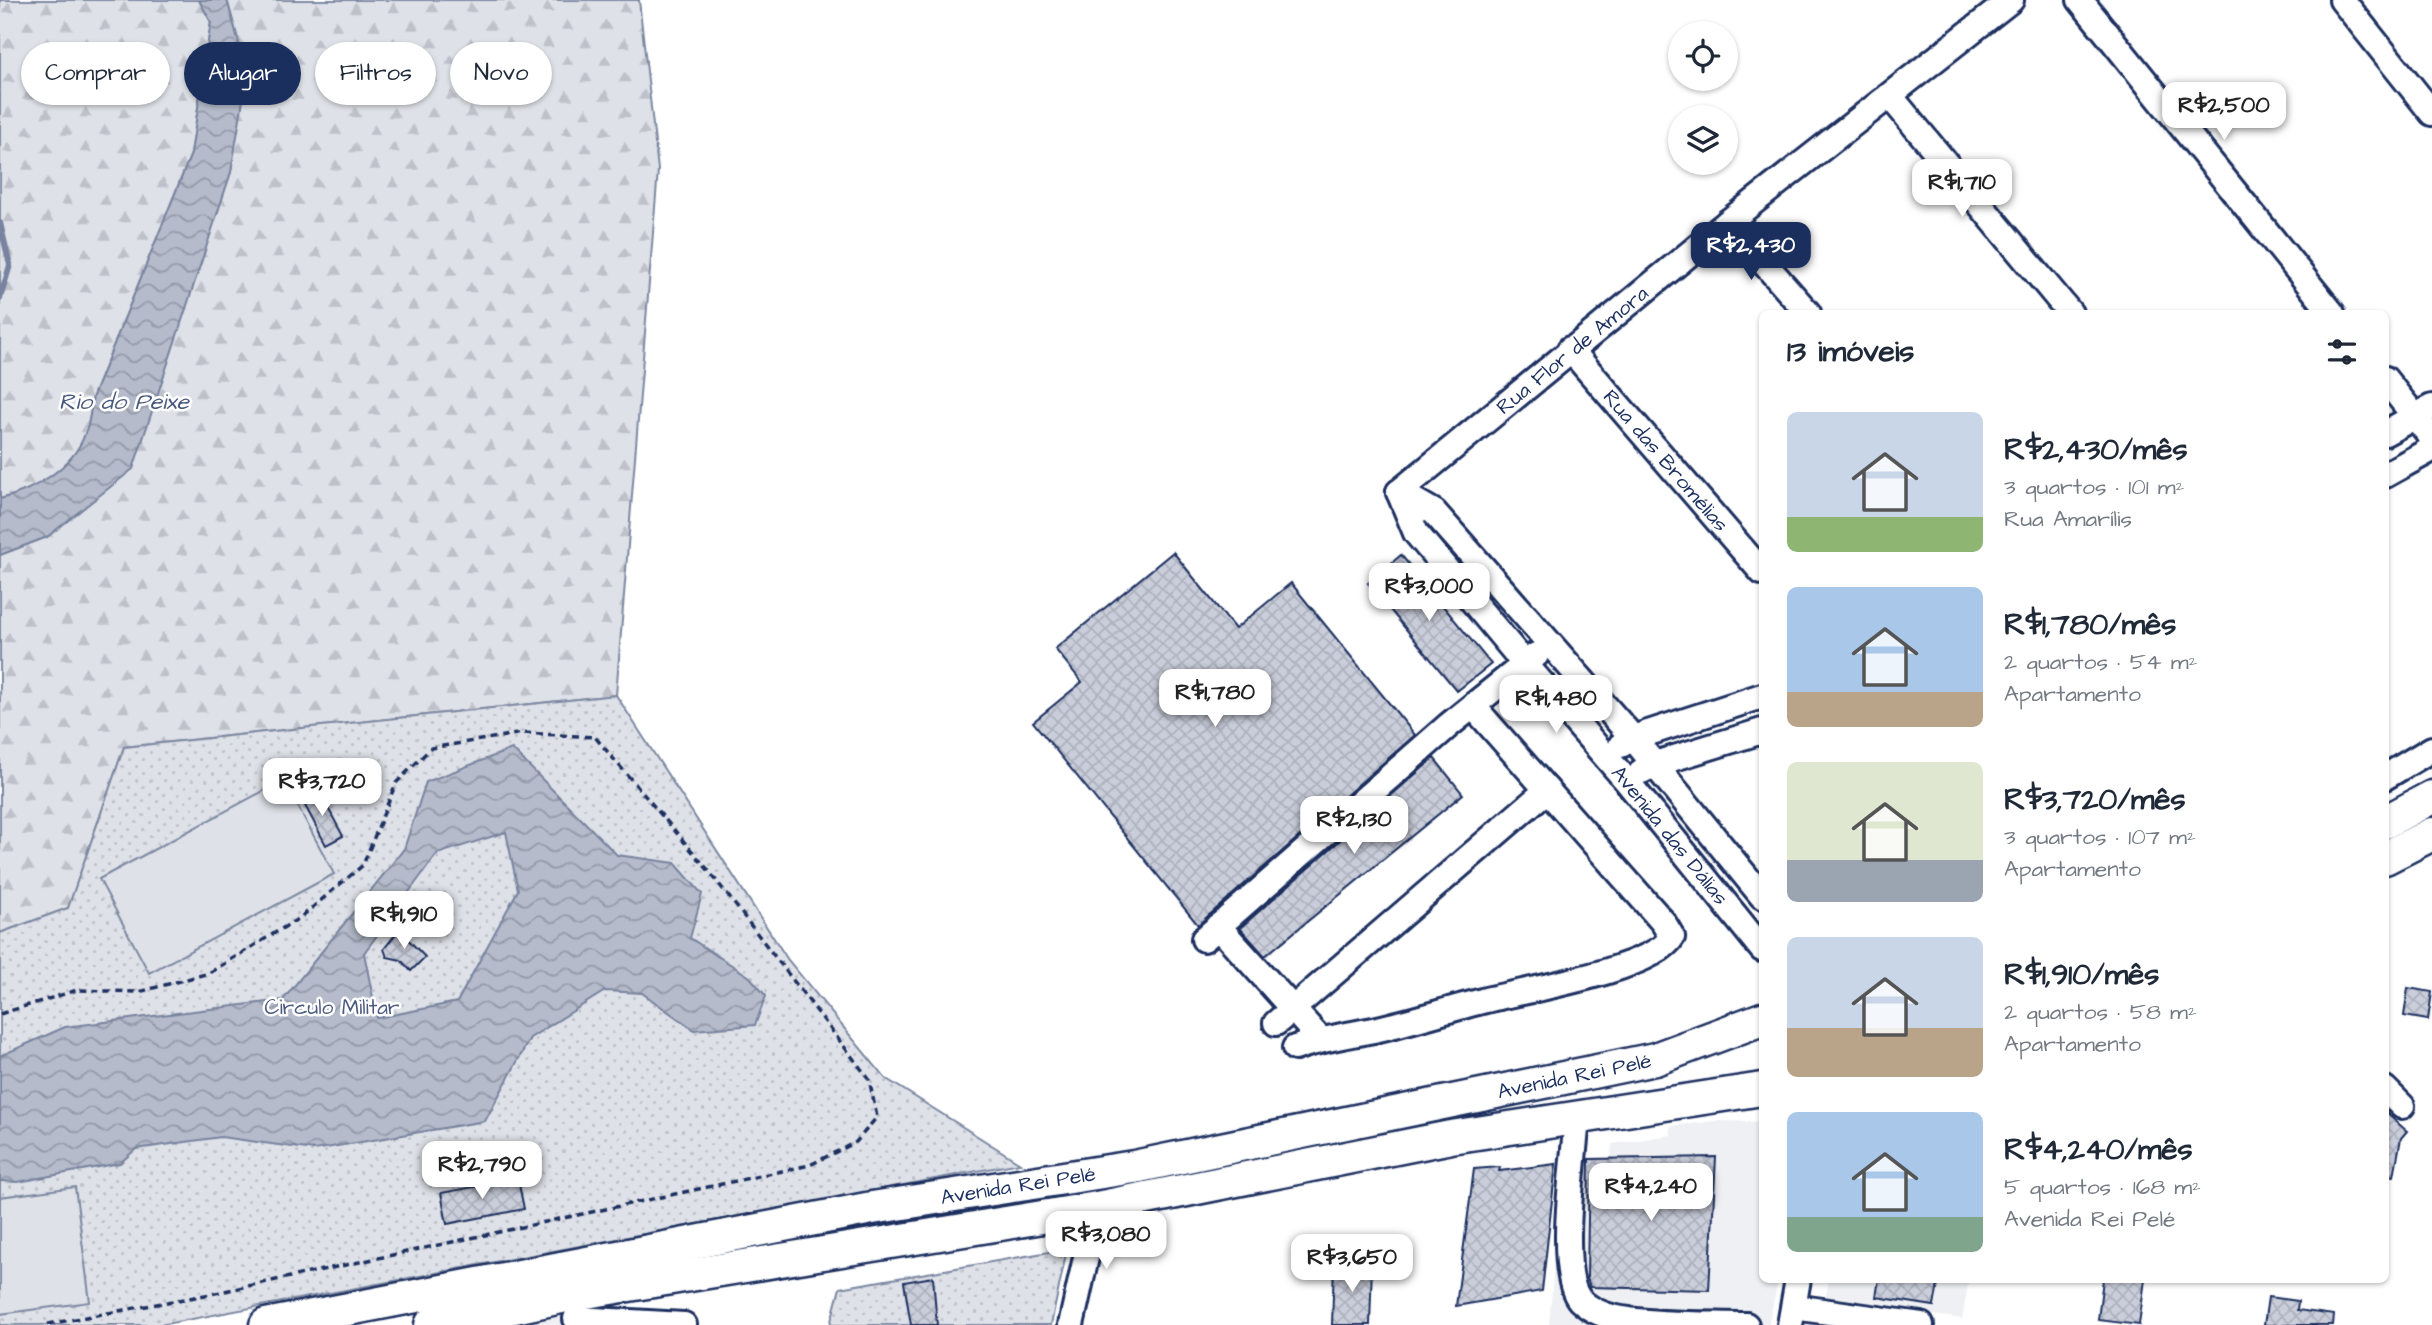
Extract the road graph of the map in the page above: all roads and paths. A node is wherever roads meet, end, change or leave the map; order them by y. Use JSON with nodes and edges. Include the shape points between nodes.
{"nodes":[{"id":1,"x":2011,"y":0,"type":"edge"},
{"id":2,"x":2080,"y":0,"type":"edge"},
{"id":3,"x":2342,"y":0,"type":"edge"},
{"id":4,"x":1890,"y":96,"type":"junction"},
{"id":5,"x":2432,"y":113,"type":"edge"},
{"id":6,"x":1728,"y":222,"type":"junction"},
{"id":7,"x":1805,"y":310,"type":"edge"},
{"id":8,"x":2068,"y":310,"type":"edge"},
{"id":9,"x":2330,"y":310,"type":"edge"},
{"id":10,"x":1570,"y":349,"type":"junction"},
{"id":11,"x":2389,"y":382,"type":"edge"},
{"id":12,"x":2424,"y":412,"type":"edge"},
{"id":13,"x":2389,"y":431,"type":"edge"},
{"id":14,"x":2432,"y":438,"type":"edge"},
{"id":15,"x":2432,"y":449,"type":"edge"},
{"id":16,"x":2389,"y":473,"type":"edge"},
{"id":17,"x":1399,"y":492,"type":"junction"},
{"id":18,"x":1759,"y":569,"type":"edge"},
{"id":19,"x":1549,"y":643,"type":"junction"},
{"id":20,"x":1525,"y":664,"type":"junction"},
{"id":21,"x":1759,"y":697,"type":"edge"},
{"id":22,"x":1473,"y":706,"type":"junction"},
{"id":23,"x":1759,"y":733,"type":"edge"},
{"id":24,"x":1633,"y":738,"type":"junction"},
{"id":25,"x":2432,"y":750,"type":"edge"},
{"id":26,"x":1603,"y":755,"type":"junction"},
{"id":27,"x":1655,"y":764,"type":"junction"},
{"id":28,"x":2389,"y":775,"type":"edge"},
{"id":29,"x":1626,"y":780,"type":"junction"},
{"id":30,"x":1547,"y":790,"type":"junction"},
{"id":31,"x":2432,"y":797,"type":"edge"},
{"id":32,"x":2389,"y":820,"type":"edge"},
{"id":33,"x":2432,"y":834,"type":"edge"},
{"id":34,"x":2389,"y":856,"type":"edge"},
{"id":35,"x":1759,"y":892,"type":"edge"},
{"id":36,"x":1759,"y":945,"type":"edge"},
{"id":37,"x":0,"y":1014,"type":"edge"},
{"id":38,"x":1285,"y":1016,"type":"junction"},
{"id":39,"x":1759,"y":1020,"type":"edge"},
{"id":40,"x":1320,"y":1039,"type":"junction"},
{"id":41,"x":1295,"y":1048,"type":"dead end"},
{"id":42,"x":1759,"y":1089,"type":"edge"},
{"id":43,"x":1577,"y":1116,"type":"junction"},
{"id":44,"x":1097,"y":1208,"type":"junction"},
{"id":45,"x":1797,"y":1283,"type":"edge"},
{"id":46,"x":577,"y":1312,"type":"edge"},
{"id":47,"x":1792,"y":1316,"type":"edge"},
{"id":48,"x":43,"y":1325,"type":"edge"},
{"id":49,"x":266,"y":1325,"type":"edge"},
{"id":50,"x":431,"y":1325,"type":"edge"},
{"id":51,"x":684,"y":1325,"type":"edge"},
{"id":52,"x":1071,"y":1325,"type":"edge"},
{"id":53,"x":1746,"y":1325,"type":"edge"},
{"id":54,"x":1921,"y":1325,"type":"edge"}],
"edges":[{"from":1,"to":4,"type":"street","name":"Rua Flor de Amora"},
{"from":2,"to":9,"type":"street"},
{"from":3,"to":5,"type":"street"},
{"from":4,"to":6,"type":"street","name":"Rua Flor de Amora"},
{"from":4,"to":8,"type":"street"},
{"from":6,"to":7,"type":"street"},
{"from":6,"to":10,"type":"street","name":"Rua Flor de Amora"},
{"from":10,"to":17,"type":"street","name":"Rua Flor de Amora"},
{"from":10,"to":18,"type":"street","name":"Rua das Bromélias"},
{"from":11,"to":12,"type":"street"},
{"from":12,"to":13,"type":"street"},
{"from":12,"to":14,"type":"street"},
{"from":15,"to":16,"type":"street"},
{"from":17,"to":19,"type":"street","name":"Avenida das Dálias","via":[[1434,512]]},
{"from":17,"to":20,"type":"street","name":"Avenida das Dálias","via":[[1416,533]]},
{"from":19,"to":20,"type":"street"},
{"from":19,"to":24,"type":"street","name":"Avenida das Dálias"},
{"from":20,"to":22,"type":"street"},
{"from":20,"to":26,"type":"street","name":"Avenida das Dálias"},
{"from":21,"to":24,"type":"street"},
{"from":22,"to":30,"type":"street"},
{"from":22,"to":38,"type":"street","via":[[1211,932]]},
{"from":23,"to":27,"type":"street"},
{"from":24,"to":26,"type":"street"},
{"from":24,"to":27,"type":"street","name":"Avenida das Dálias"},
{"from":25,"to":28,"type":"street"},
{"from":26,"to":29,"type":"street","name":"Avenida das Dálias"},
{"from":27,"to":29,"type":"street"},
{"from":27,"to":35,"type":"street","name":"Avenida das Dálias"},
{"from":29,"to":36,"type":"street","name":"Avenida das Dálias"},
{"from":30,"to":38,"type":"street"},
{"from":30,"to":40,"type":"street","via":[[1663,922],[1672,937],[1668,943],[1637,960],[1589,976]]},
{"from":31,"to":32,"type":"main road"},
{"from":33,"to":34,"type":"main road"},
{"from":37,"to":48,"type":"path","via":[[77,990],[139,992],[209,973],[301,917],[363,865],[396,783],[431,748],[523,733],[595,737],[709,871],[869,1079],[877,1117],[856,1142],[810,1165],[211,1294]]},
{"from":38,"to":40,"type":"street"},
{"from":39,"to":49,"type":"main road","name":"Avenida Rei Pelé","via":[[1655,1059],[1134,1167],[872,1208]]},
{"from":40,"to":41,"type":"street"},
{"from":42,"to":43,"type":"main road","name":"Avenida Rei Pelé"},
{"from":43,"to":44,"type":"main road","name":"Avenida Rei Pelé"},
{"from":43,"to":53,"type":"street","via":[[1567,1247],[1572,1286],[1580,1300],[1595,1310],[1631,1321]]},
{"from":44,"to":46,"type":"main road","name":"Avenida Rei Pelé"},
{"from":44,"to":52,"type":"street"},
{"from":45,"to":47,"type":"street"},
{"from":46,"to":50,"type":"main road","name":"Avenida Rei Pelé"},
{"from":46,"to":51,"type":"street"},
{"from":47,"to":54,"type":"street"}]}
